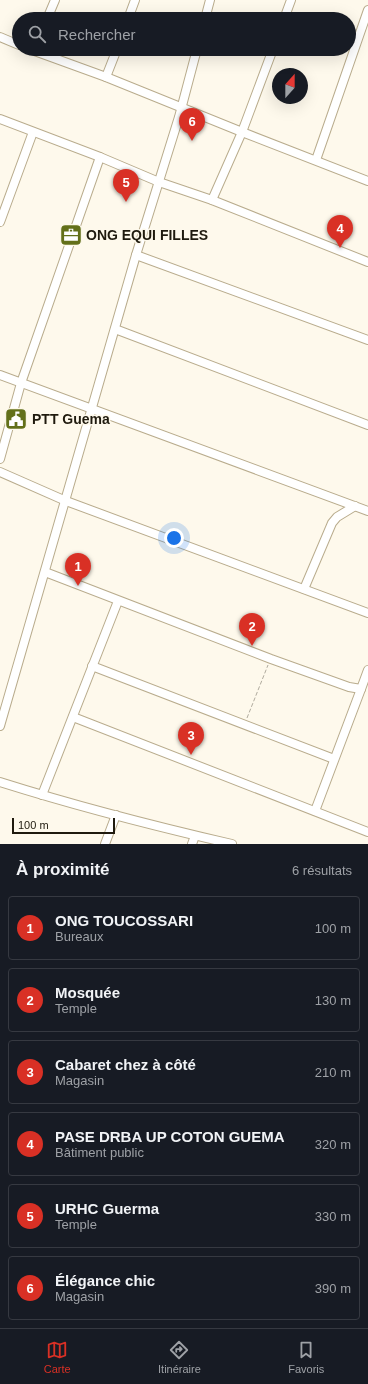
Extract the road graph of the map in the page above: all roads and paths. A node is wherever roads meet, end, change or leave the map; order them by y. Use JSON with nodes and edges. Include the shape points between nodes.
{"nodes":[{"id":1,"x":55,"y":0,"type":"edge"},
{"id":2,"x":135,"y":0,"type":"edge"},
{"id":3,"x":210,"y":0,"type":"edge"},
{"id":4,"x":291,"y":0,"type":"edge"},
{"id":5,"x":368,"y":10,"type":"edge"},
{"id":6,"x":50,"y":12,"type":"edge"},
{"id":7,"x":131,"y":12,"type":"edge"},
{"id":8,"x":207,"y":12,"type":"edge"},
{"id":9,"x":287,"y":12,"type":"edge"},
{"id":10,"x":0,"y":37,"type":"edge"},
{"id":11,"x":12,"y":42,"type":"edge"},
{"id":12,"x":356,"y":45,"type":"edge"},
{"id":13,"x":49,"y":56,"type":"edge"},
{"id":14,"x":114,"y":56,"type":"edge"},
{"id":15,"x":195,"y":56,"type":"edge"},
{"id":16,"x":270,"y":56,"type":"edge"},
{"id":17,"x":352,"y":56,"type":"edge"},
{"id":18,"x":106,"y":77,"type":"junction"},
{"id":19,"x":181,"y":108,"type":"junction"},
{"id":20,"x":0,"y":119,"type":"edge"},
{"id":21,"x":33,"y":132,"type":"junction"},
{"id":22,"x":242,"y":132,"type":"junction"},
{"id":23,"x":100,"y":157,"type":"junction"},
{"id":24,"x":316,"y":160,"type":"junction"},
{"id":25,"x":368,"y":181,"type":"edge"},
{"id":26,"x":159,"y":182,"type":"junction"},
{"id":27,"x":212,"y":200,"type":"junction"},
{"id":28,"x":3,"y":204,"type":"edge"},
{"id":29,"x":0,"y":222,"type":"edge"},
{"id":30,"x":136,"y":255,"type":"junction"},
{"id":31,"x":368,"y":262,"type":"edge"},
{"id":32,"x":115,"y":328,"type":"junction"},
{"id":33,"x":368,"y":340,"type":"edge"},
{"id":34,"x":0,"y":375,"type":"edge"},
{"id":35,"x":21,"y":383,"type":"junction"},
{"id":36,"x":91,"y":410,"type":"junction"},
{"id":37,"x":368,"y":425,"type":"edge"},
{"id":38,"x":0,"y":460,"type":"edge"},
{"id":39,"x":0,"y":472,"type":"edge"},
{"id":40,"x":66,"y":501,"type":"junction"},
{"id":41,"x":355,"y":506,"type":"junction"},
{"id":42,"x":368,"y":511,"type":"edge"},
{"id":43,"x":45,"y":572,"type":"junction"},
{"id":44,"x":304,"y":589,"type":"junction"},
{"id":45,"x":118,"y":601,"type":"junction"},
{"id":46,"x":368,"y":613,"type":"edge"},
{"id":47,"x":270,"y":659,"type":"junction"},
{"id":48,"x":92,"y":666,"type":"junction"},
{"id":49,"x":368,"y":670,"type":"edge"},
{"id":50,"x":361,"y":689,"type":"junction"},
{"id":51,"x":4,"y":700,"type":"edge"},
{"id":52,"x":73,"y":717,"type":"junction"},
{"id":53,"x":244,"y":725,"type":"junction"},
{"id":54,"x":0,"y":726,"type":"edge"},
{"id":55,"x":334,"y":759,"type":"junction"},
{"id":56,"x":0,"y":782,"type":"edge"},
{"id":57,"x":42,"y":795,"type":"junction"},
{"id":58,"x":315,"y":811,"type":"junction"},
{"id":59,"x":116,"y":815,"type":"junction"},
{"id":60,"x":368,"y":832,"type":"edge"},
{"id":61,"x":195,"y":836,"type":"junction"},
{"id":62,"x":105,"y":844,"type":"edge"},
{"id":63,"x":192,"y":844,"type":"edge"},
{"id":64,"x":232,"y":844,"type":"edge"}],
"edges":[{"from":1,"to":6,"type":"street"},
{"from":2,"to":7,"type":"street"},
{"from":3,"to":8,"type":"street"},
{"from":4,"to":9,"type":"street"},
{"from":5,"to":12,"type":"street"},
{"from":10,"to":11,"type":"street"},
{"from":13,"to":18,"type":"street"},
{"from":14,"to":18,"type":"street"},
{"from":15,"to":19,"type":"street"},
{"from":16,"to":22,"type":"street"},
{"from":17,"to":24,"type":"street"},
{"from":18,"to":19,"type":"street"},
{"from":19,"to":22,"type":"street"},
{"from":19,"to":26,"type":"street"},
{"from":20,"to":21,"type":"street"},
{"from":21,"to":23,"type":"street"},
{"from":21,"to":28,"type":"street"},
{"from":22,"to":24,"type":"street"},
{"from":22,"to":27,"type":"street"},
{"from":23,"to":26,"type":"street"},
{"from":23,"to":35,"type":"street"},
{"from":24,"to":25,"type":"street"},
{"from":26,"to":27,"type":"street"},
{"from":26,"to":30,"type":"street"},
{"from":27,"to":31,"type":"street"},
{"from":28,"to":29,"type":"street"},
{"from":30,"to":32,"type":"street"},
{"from":30,"to":33,"type":"street"},
{"from":32,"to":36,"type":"street"},
{"from":32,"to":37,"type":"street"},
{"from":34,"to":35,"type":"street"},
{"from":35,"to":36,"type":"street"},
{"from":35,"to":38,"type":"street"},
{"from":36,"to":40,"type":"street"},
{"from":36,"to":41,"type":"street"},
{"from":39,"to":40,"type":"street"},
{"from":40,"to":43,"type":"street"},
{"from":40,"to":44,"type":"street"},
{"from":41,"to":42,"type":"street"},
{"from":41,"to":44,"type":"street","via":[[332,523]]},
{"from":43,"to":45,"type":"street"},
{"from":43,"to":51,"type":"street"},
{"from":44,"to":46,"type":"street"},
{"from":45,"to":47,"type":"street"},
{"from":45,"to":48,"type":"street"},
{"from":47,"to":50,"type":"street"},
{"from":47,"to":53,"type":"path"},
{"from":48,"to":52,"type":"street"},
{"from":48,"to":53,"type":"street"},
{"from":49,"to":50,"type":"street"},
{"from":50,"to":55,"type":"street"},
{"from":51,"to":54,"type":"street"},
{"from":52,"to":57,"type":"street"},
{"from":52,"to":58,"type":"street"},
{"from":53,"to":55,"type":"street"},
{"from":55,"to":58,"type":"street"},
{"from":56,"to":57,"type":"street"},
{"from":57,"to":59,"type":"street"},
{"from":58,"to":60,"type":"street"},
{"from":59,"to":61,"type":"street"},
{"from":59,"to":62,"type":"street"},
{"from":61,"to":63,"type":"street"},
{"from":61,"to":64,"type":"street"}]}
